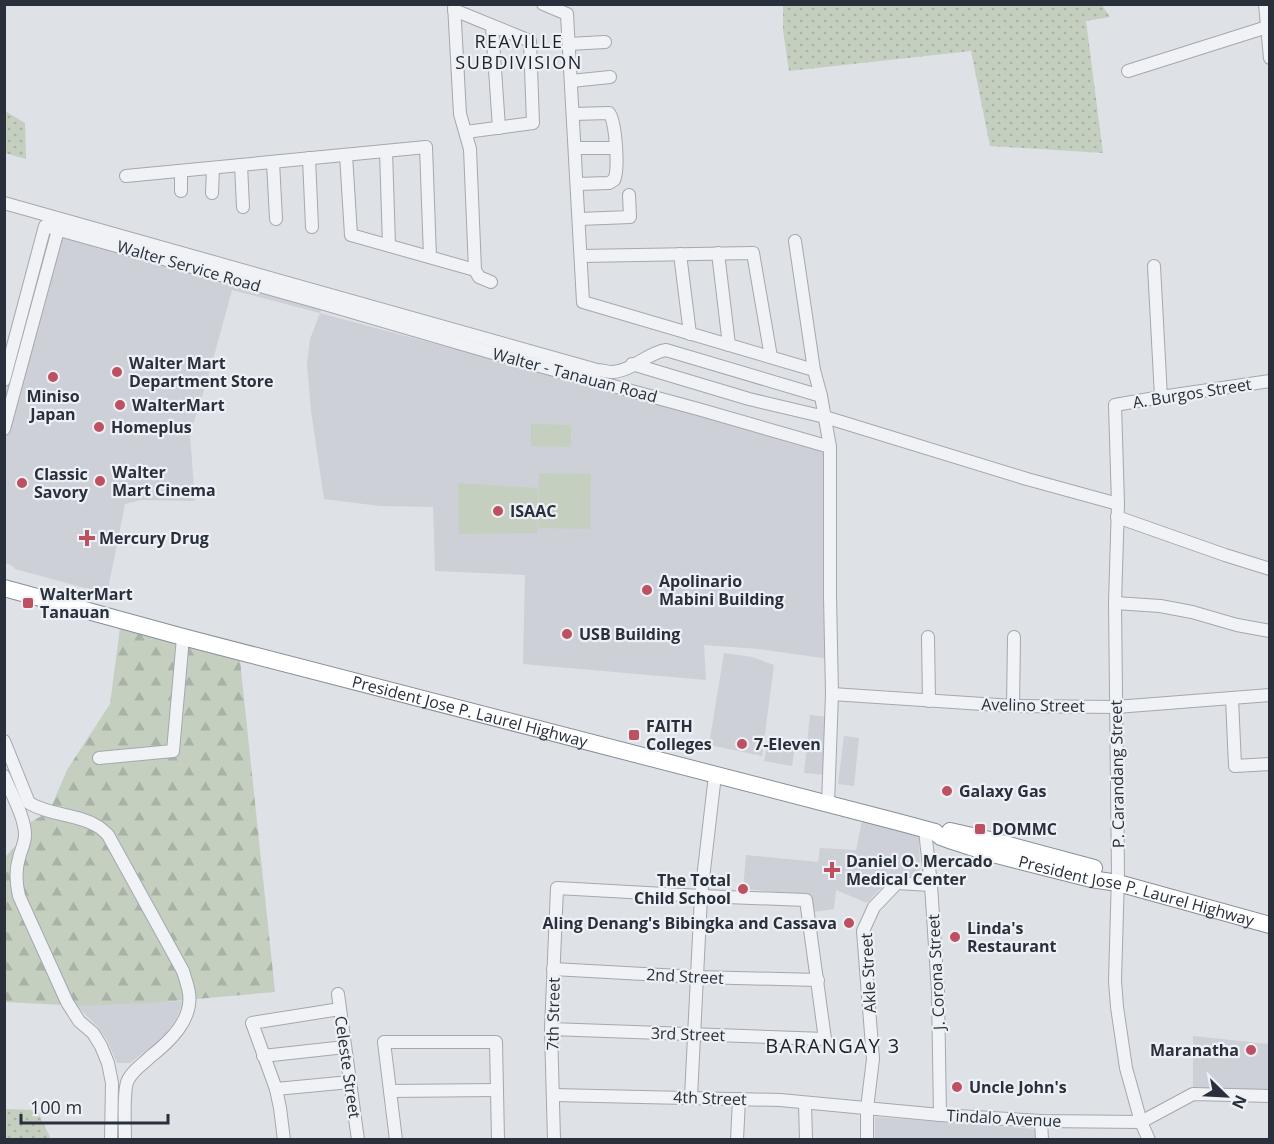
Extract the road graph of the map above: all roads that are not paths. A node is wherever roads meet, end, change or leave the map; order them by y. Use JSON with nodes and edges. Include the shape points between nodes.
{"nodes":[{"id":1,"x":1265,"y":4,"type":"edge"},
{"id":2,"x":545,"y":5,"type":"edge"},
{"id":3,"x":454,"y":7,"type":"edge"},
{"id":4,"x":1268,"y":21,"type":"edge"},
{"id":5,"x":492,"y":26,"type":"junction"},
{"id":6,"x":605,"y":42,"type":"dead end"},
{"id":7,"x":569,"y":44,"type":"junction"},
{"id":8,"x":1269,"y":56,"type":"edge"},
{"id":9,"x":1128,"y":70,"type":"dead end"},
{"id":10,"x":610,"y":77,"type":"dead end"},
{"id":11,"x":571,"y":81,"type":"junction"},
{"id":12,"x":573,"y":114,"type":"junction"},
{"id":13,"x":498,"y":128,"type":"junction"},
{"id":14,"x":466,"y":132,"type":"junction"},
{"id":15,"x":575,"y":148,"type":"junction"},
{"id":16,"x":615,"y":148,"type":"junction"},
{"id":17,"x":386,"y":151,"type":"junction"},
{"id":18,"x":346,"y":155,"type":"junction"},
{"id":19,"x":309,"y":158,"type":"junction"},
{"id":20,"x":273,"y":162,"type":"junction"},
{"id":21,"x":241,"y":165,"type":"junction"},
{"id":22,"x":213,"y":168,"type":"junction"},
{"id":23,"x":181,"y":171,"type":"junction"},
{"id":24,"x":126,"y":176,"type":"dead end"},
{"id":25,"x":577,"y":184,"type":"junction"},
{"id":26,"x":181,"y":191,"type":"dead end"},
{"id":27,"x":212,"y":193,"type":"dead end"},
{"id":28,"x":629,"y":195,"type":"dead end"},
{"id":29,"x":4,"y":203,"type":"edge"},
{"id":30,"x":243,"y":207,"type":"dead end"},
{"id":31,"x":276,"y":219,"type":"dead end"},
{"id":32,"x":579,"y":219,"type":"junction"},
{"id":33,"x":312,"y":227,"type":"dead end"},
{"id":34,"x":58,"y":230,"type":"junction"},
{"id":35,"x":795,"y":241,"type":"dead end"},
{"id":36,"x":389,"y":245,"type":"junction"},
{"id":37,"x":718,"y":253,"type":"junction"},
{"id":38,"x":680,"y":254,"type":"junction"},
{"id":39,"x":581,"y":256,"type":"junction"},
{"id":40,"x":430,"y":257,"type":"junction"},
{"id":41,"x":1154,"y":266,"type":"dead end"},
{"id":42,"x":475,"y":270,"type":"junction"},
{"id":43,"x":491,"y":282,"type":"dead end"},
{"id":44,"x":321,"y":303,"type":"joint"},
{"id":45,"x":690,"y":334,"type":"junction"},
{"id":46,"x":729,"y":345,"type":"junction"},
{"id":47,"x":771,"y":357,"type":"junction"},
{"id":48,"x":632,"y":364,"type":"junction"},
{"id":49,"x":814,"y":370,"type":"junction"},
{"id":50,"x":4,"y":380,"type":"edge"},
{"id":51,"x":1269,"y":381,"type":"edge"},
{"id":52,"x":821,"y":396,"type":"junction"},
{"id":53,"x":1161,"y":397,"type":"junction"},
{"id":54,"x":1115,"y":405,"type":"joint"},
{"id":55,"x":825,"y":417,"type":"junction"},
{"id":56,"x":4,"y":429,"type":"edge"},
{"id":57,"x":830,"y":447,"type":"junction"},
{"id":58,"x":1118,"y":504,"type":"junction"},
{"id":59,"x":1117,"y":517,"type":"junction"},
{"id":60,"x":1269,"y":569,"type":"edge"},
{"id":61,"x":4,"y":588,"type":"edge"},
{"id":62,"x":1115,"y":603,"type":"junction"},
{"id":63,"x":1269,"y":631,"type":"edge"},
{"id":64,"x":183,"y":637,"type":"junction"},
{"id":65,"x":928,"y":637,"type":"dead end"},
{"id":66,"x":1014,"y":637,"type":"dead end"},
{"id":67,"x":832,"y":694,"type":"junction"},
{"id":68,"x":1269,"y":695,"type":"edge"},
{"id":69,"x":1232,"y":698,"type":"junction"},
{"id":70,"x":929,"y":701,"type":"junction"},
{"id":71,"x":1013,"y":706,"type":"junction"},
{"id":72,"x":1116,"y":706,"type":"junction"},
{"id":73,"x":4,"y":741,"type":"edge"},
{"id":74,"x":99,"y":758,"type":"dead end"},
{"id":75,"x":1269,"y":764,"type":"edge"},
{"id":76,"x":715,"y":775,"type":"junction"},
{"id":77,"x":4,"y":776,"type":"edge"},
{"id":78,"x":828,"y":804,"type":"junction"},
{"id":79,"x":24,"y":806,"type":"junction"},
{"id":80,"x":930,"y":831,"type":"junction"},
{"id":81,"x":1118,"y":879,"type":"junction"},
{"id":82,"x":931,"y":885,"type":"junction"},
{"id":83,"x":701,"y":896,"type":"junction"},
{"id":84,"x":1269,"y":917,"type":"edge"},
{"id":85,"x":1269,"y":925,"type":"edge"},
{"id":86,"x":553,"y":969,"type":"junction"},
{"id":87,"x":698,"y":977,"type":"junction"},
{"id":88,"x":818,"y":981,"type":"junction"},
{"id":89,"x":338,"y":994,"type":"dead end"},
{"id":90,"x":340,"y":1009,"type":"junction"},
{"id":91,"x":551,"y":1029,"type":"junction"},
{"id":92,"x":694,"y":1034,"type":"junction"},
{"id":93,"x":345,"y":1047,"type":"junction"},
{"id":94,"x":263,"y":1056,"type":"junction"},
{"id":95,"x":350,"y":1082,"type":"junction"},
{"id":96,"x":112,"y":1083,"type":"junction"},
{"id":97,"x":126,"y":1083,"type":"junction"},
{"id":98,"x":276,"y":1089,"type":"junction"},
{"id":99,"x":497,"y":1089,"type":"junction"},
{"id":100,"x":390,"y":1091,"type":"junction"},
{"id":101,"x":553,"y":1095,"type":"junction"},
{"id":102,"x":1269,"y":1096,"type":"edge"},
{"id":103,"x":691,"y":1097,"type":"junction"},
{"id":104,"x":739,"y":1100,"type":"junction"},
{"id":105,"x":805,"y":1103,"type":"junction"},
{"id":106,"x":867,"y":1108,"type":"junction"},
{"id":107,"x":940,"y":1115,"type":"junction"},
{"id":108,"x":1041,"y":1121,"type":"junction"},
{"id":109,"x":1141,"y":1122,"type":"junction"},
{"id":110,"x":111,"y":1140,"type":"edge"},
{"id":111,"x":125,"y":1140,"type":"edge"},
{"id":112,"x":284,"y":1140,"type":"edge"},
{"id":113,"x":358,"y":1140,"type":"edge"},
{"id":114,"x":396,"y":1140,"type":"edge"},
{"id":115,"x":498,"y":1140,"type":"edge"},
{"id":116,"x":554,"y":1140,"type":"edge"},
{"id":117,"x":737,"y":1140,"type":"edge"},
{"id":118,"x":806,"y":1140,"type":"edge"},
{"id":119,"x":867,"y":1140,"type":"edge"},
{"id":120,"x":1042,"y":1140,"type":"edge"},
{"id":121,"x":1149,"y":1140,"type":"edge"}],
"edges":[{"from":1,"to":4,"type":"street"},
{"from":2,"to":7,"type":"street","via":[[567,14]]},
{"from":3,"to":5,"type":"street"},
{"from":3,"to":14,"type":"street","via":[[460,114]]},
{"from":4,"to":8,"type":"street"},
{"from":4,"to":9,"type":"street"},
{"from":5,"to":13,"type":"street"},
{"from":5,"to":13,"type":"street","via":[[530,41],[533,123]]},
{"from":6,"to":7,"type":"street"},
{"from":7,"to":11,"type":"street"},
{"from":10,"to":11,"type":"street"},
{"from":11,"to":12,"type":"street"},
{"from":12,"to":15,"type":"street"},
{"from":12,"to":16,"type":"street","via":[[609,113],[613,118]]},
{"from":13,"to":14,"type":"street"},
{"from":14,"to":42,"type":"street"},
{"from":15,"to":16,"type":"street"},
{"from":15,"to":25,"type":"street"},
{"from":16,"to":25,"type":"street","via":[[614,180]]},
{"from":17,"to":18,"type":"street"},
{"from":17,"to":36,"type":"street"},
{"from":17,"to":40,"type":"street","via":[[426,147]]},
{"from":18,"to":19,"type":"street"},
{"from":18,"to":36,"type":"street","via":[[351,234]]},
{"from":19,"to":20,"type":"street"},
{"from":19,"to":33,"type":"street"},
{"from":20,"to":21,"type":"street"},
{"from":20,"to":31,"type":"street"},
{"from":21,"to":22,"type":"street"},
{"from":21,"to":30,"type":"street"},
{"from":22,"to":23,"type":"street"},
{"from":22,"to":27,"type":"street"},
{"from":23,"to":24,"type":"street"},
{"from":23,"to":26,"type":"street"},
{"from":25,"to":32,"type":"street"},
{"from":28,"to":32,"type":"street","via":[[630,217]]},
{"from":29,"to":48,"type":"street","via":[[597,370],[612,372]]},
{"from":32,"to":39,"type":"street"},
{"from":34,"to":44,"type":"street","name":"Walter Service Road"},
{"from":34,"to":50,"type":"street","via":[[45,226]]},
{"from":34,"to":56,"type":"street"},
{"from":35,"to":49,"type":"street"},
{"from":36,"to":40,"type":"street"},
{"from":37,"to":38,"type":"street"},
{"from":37,"to":46,"type":"street"},
{"from":37,"to":47,"type":"street","via":[[753,253]]},
{"from":38,"to":39,"type":"street"},
{"from":38,"to":45,"type":"street"},
{"from":39,"to":45,"type":"street","via":[[583,303]]},
{"from":40,"to":42,"type":"street"},
{"from":41,"to":53,"type":"street"},
{"from":42,"to":43,"type":"street"},
{"from":44,"to":57,"type":"street","name":"Walter - Tanauan Road"},
{"from":45,"to":46,"type":"street"},
{"from":46,"to":47,"type":"street"},
{"from":47,"to":49,"type":"street"},
{"from":48,"to":52,"type":"street","via":[[666,350]]},
{"from":48,"to":55,"type":"street"},
{"from":49,"to":52,"type":"street"},
{"from":51,"to":53,"type":"street","name":"A. Burgos Street"},
{"from":52,"to":55,"type":"street"},
{"from":53,"to":54,"type":"street","name":"A. Burgos Street"},
{"from":54,"to":58,"type":"street","name":"P. Carandang Street"},
{"from":55,"to":57,"type":"street"},
{"from":55,"to":58,"type":"street"},
{"from":57,"to":67,"type":"street"},
{"from":58,"to":59,"type":"street","name":"P. Carandang Street"},
{"from":59,"to":60,"type":"street"},
{"from":59,"to":62,"type":"street","name":"P. Carandang Street"},
{"from":61,"to":64,"type":"highway","name":"President Jose P. Laurel Highway"},
{"from":62,"to":63,"type":"street","via":[[1160,606]]},
{"from":62,"to":72,"type":"street","name":"P. Carandang Street"},
{"from":64,"to":74,"type":"street","via":[[173,751]]},
{"from":64,"to":76,"type":"highway","name":"President Jose P. Laurel Highway"},
{"from":65,"to":70,"type":"street"},
{"from":66,"to":71,"type":"street"},
{"from":67,"to":70,"type":"street","name":"Avelino Street"},
{"from":67,"to":78,"type":"street"},
{"from":68,"to":69,"type":"street","name":"Avelino Street"},
{"from":69,"to":72,"type":"street","name":"Avelino Street"},
{"from":69,"to":75,"type":"street","via":[[1235,766]]},
{"from":70,"to":71,"type":"street","name":"Avelino Street"},
{"from":71,"to":72,"type":"street","name":"Avelino Street"},
{"from":72,"to":81,"type":"street","name":"P. Carandang Street"},
{"from":73,"to":79,"type":"street"},
{"from":76,"to":78,"type":"highway","name":"President Jose P. Laurel Highway"},
{"from":76,"to":83,"type":"street"},
{"from":77,"to":79,"type":"street"},
{"from":78,"to":80,"type":"highway","name":"President Jose P. Laurel Highway"},
{"from":79,"to":96,"type":"street","via":[[21,815],[25,833],[16,873],[19,896],[67,1002],[101,1046]]},
{"from":79,"to":97,"type":"street","via":[[84,820],[108,835],[183,971],[190,995],[187,1013],[178,1030],[138,1066]]},
{"from":80,"to":81,"type":"highway","name":"President Jose P. Laurel Highway","via":[[989,853],[1090,879]]},
{"from":80,"to":82,"type":"street","name":"J. Corona Street"},
{"from":81,"to":84,"type":"highway","name":"President Jose P. Laurel Highway"},
{"from":81,"to":85,"type":"highway","name":"President Jose P. Laurel Highway"},
{"from":81,"to":109,"type":"street","name":"P. Carandang Street","via":[[1117,1006],[1126,1068]]},
{"from":82,"to":106,"type":"street","name":"Akle Street","via":[[897,883],[874,907],[864,930],[873,1059]]},
{"from":82,"to":107,"type":"street","name":"J. Corona Street"},
{"from":83,"to":86,"type":"street","name":"7th Street","via":[[557,888]]},
{"from":83,"to":87,"type":"street"},
{"from":83,"to":88,"type":"street","via":[[806,900]]},
{"from":86,"to":87,"type":"street","name":"2nd Street"},
{"from":86,"to":91,"type":"street","name":"7th Street"},
{"from":87,"to":88,"type":"street","name":"2nd Street"},
{"from":87,"to":92,"type":"street"},
{"from":88,"to":92,"type":"street","name":"3rd Street","via":[[825,1039]]},
{"from":89,"to":90,"type":"street","name":"Celeste Street"},
{"from":90,"to":93,"type":"street","name":"Celeste Street"},
{"from":90,"to":94,"type":"street","via":[[252,1023]]},
{"from":91,"to":92,"type":"street","name":"3rd Street"},
{"from":91,"to":101,"type":"street","name":"7th Street"},
{"from":92,"to":103,"type":"street"},
{"from":93,"to":94,"type":"street"},
{"from":93,"to":95,"type":"street","name":"Celeste Street"},
{"from":94,"to":98,"type":"street"},
{"from":95,"to":98,"type":"street"},
{"from":95,"to":113,"type":"street","name":"Celeste Street"},
{"from":96,"to":97,"type":"street"},
{"from":96,"to":110,"type":"street"},
{"from":97,"to":111,"type":"street"},
{"from":98,"to":112,"type":"street"},
{"from":99,"to":100,"type":"street"},
{"from":99,"to":100,"type":"street","via":[[495,1042],[384,1042]]},
{"from":99,"to":115,"type":"street"},
{"from":100,"to":114,"type":"street"},
{"from":101,"to":103,"type":"street","name":"4th Street"},
{"from":101,"to":116,"type":"street","name":"7th Street"},
{"from":102,"to":109,"type":"street","via":[[1193,1094]]},
{"from":103,"to":104,"type":"street","name":"4th Street"},
{"from":104,"to":105,"type":"street","name":"4th Street"},
{"from":104,"to":117,"type":"street"},
{"from":105,"to":106,"type":"street","name":"4th Street"},
{"from":105,"to":118,"type":"street"},
{"from":106,"to":107,"type":"street","name":"Tindalo Avenue"},
{"from":106,"to":119,"type":"street","name":"Akle Street"},
{"from":107,"to":108,"type":"street","name":"Tindalo Avenue"},
{"from":108,"to":109,"type":"street","name":"Tindalo Avenue"},
{"from":108,"to":120,"type":"street"},
{"from":109,"to":121,"type":"street","name":"P. Carandang Street"}]}
